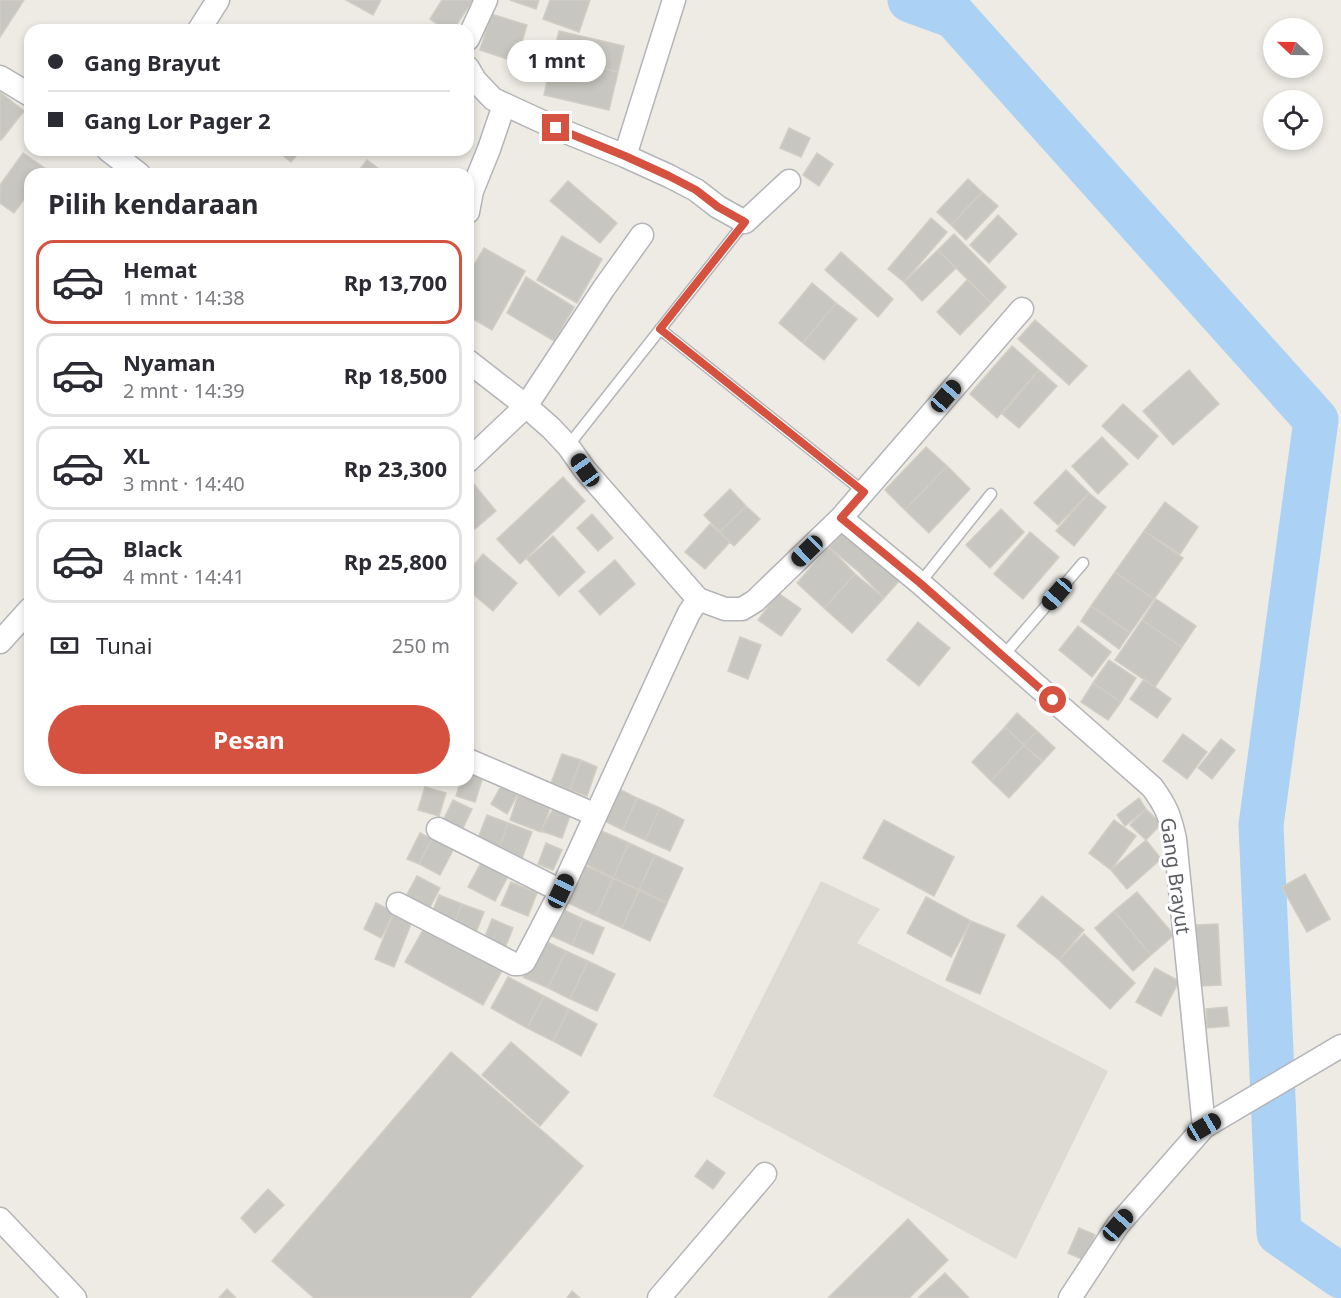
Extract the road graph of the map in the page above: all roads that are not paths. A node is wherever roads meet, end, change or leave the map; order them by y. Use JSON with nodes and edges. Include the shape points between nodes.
{"nodes":[{"id":1,"x":218,"y":0,"type":"edge"},
{"id":2,"x":486,"y":0,"type":"edge"},
{"id":3,"x":674,"y":0,"type":"edge"},
{"id":4,"x":203,"y":24,"type":"edge"},
{"id":5,"x":474,"y":26,"type":"edge"},
{"id":6,"x":0,"y":77,"type":"edge"},
{"id":7,"x":474,"y":78,"type":"edge"},
{"id":8,"x":24,"y":91,"type":"edge"},
{"id":9,"x":504,"y":105,"type":"junction"},
{"id":10,"x":119,"y":156,"type":"edge"},
{"id":11,"x":625,"y":156,"type":"junction"},
{"id":12,"x":132,"y":168,"type":"edge"},
{"id":13,"x":789,"y":181,"type":"dead end"},
{"id":14,"x":474,"y":186,"type":"edge"},
{"id":15,"x":745,"y":222,"type":"junction"},
{"id":16,"x":642,"y":236,"type":"dead end"},
{"id":17,"x":1022,"y":309,"type":"dead end"},
{"id":18,"x":660,"y":329,"type":"junction"},
{"id":19,"x":474,"y":366,"type":"edge"},
{"id":20,"x":526,"y":406,"type":"junction"},
{"id":21,"x":568,"y":446,"type":"junction"},
{"id":22,"x":474,"y":454,"type":"edge"},
{"id":23,"x":864,"y":492,"type":"junction"},
{"id":24,"x":991,"y":494,"type":"dead end"},
{"id":25,"x":841,"y":518,"type":"junction"},
{"id":26,"x":1083,"y":563,"type":"dead end"},
{"id":27,"x":920,"y":583,"type":"junction"},
{"id":28,"x":698,"y":599,"type":"junction"},
{"id":29,"x":24,"y":616,"type":"edge"},
{"id":30,"x":0,"y":642,"type":"edge"},
{"id":31,"x":1003,"y":656,"type":"junction"},
{"id":32,"x":474,"y":763,"type":"edge"},
{"id":33,"x":596,"y":815,"type":"junction"},
{"id":34,"x":438,"y":829,"type":"dead end"},
{"id":35,"x":561,"y":891,"type":"junction"},
{"id":36,"x":398,"y":904,"type":"dead end"},
{"id":37,"x":1341,"y":1046,"type":"edge"},
{"id":38,"x":1204,"y":1127,"type":"junction"},
{"id":39,"x":765,"y":1174,"type":"dead end"},
{"id":40,"x":0,"y":1219,"type":"edge"},
{"id":41,"x":75,"y":1298,"type":"edge"},
{"id":42,"x":659,"y":1298,"type":"edge"},
{"id":43,"x":1070,"y":1298,"type":"edge"}],
"edges":[{"from":1,"to":4,"type":"street"},
{"from":2,"to":5,"type":"street"},
{"from":3,"to":11,"type":"street"},
{"from":6,"to":8,"type":"street"},
{"from":7,"to":9,"type":"street"},
{"from":9,"to":11,"type":"street"},
{"from":9,"to":14,"type":"street"},
{"from":10,"to":12,"type":"street"},
{"from":11,"to":15,"type":"street","via":[[696,190]]},
{"from":13,"to":15,"type":"street"},
{"from":15,"to":18,"type":"lane"},
{"from":16,"to":20,"type":"street"},
{"from":17,"to":23,"type":"street"},
{"from":18,"to":21,"type":"lane"},
{"from":18,"to":23,"type":"lane"},
{"from":19,"to":20,"type":"street"},
{"from":20,"to":21,"type":"street"},
{"from":20,"to":22,"type":"street"},
{"from":21,"to":28,"type":"street"},
{"from":23,"to":25,"type":"street"},
{"from":24,"to":27,"type":"lane"},
{"from":25,"to":27,"type":"street","name":"Gang Brayut"},
{"from":25,"to":28,"type":"street","via":[[742,609],[725,609]]},
{"from":26,"to":31,"type":"lane"},
{"from":27,"to":31,"type":"street","name":"Gang Brayut"},
{"from":28,"to":33,"type":"street"},
{"from":29,"to":30,"type":"street"},
{"from":31,"to":38,"type":"street","name":"Gang Brayut","via":[[1152,787],[1170,816]]},
{"from":32,"to":33,"type":"street"},
{"from":33,"to":35,"type":"street"},
{"from":34,"to":35,"type":"street"},
{"from":35,"to":36,"type":"street","via":[[524,962],[519,964]]},
{"from":37,"to":38,"type":"street"},
{"from":38,"to":43,"type":"street","via":[[1118,1225]]},
{"from":39,"to":42,"type":"street"},
{"from":40,"to":41,"type":"street"}]}
